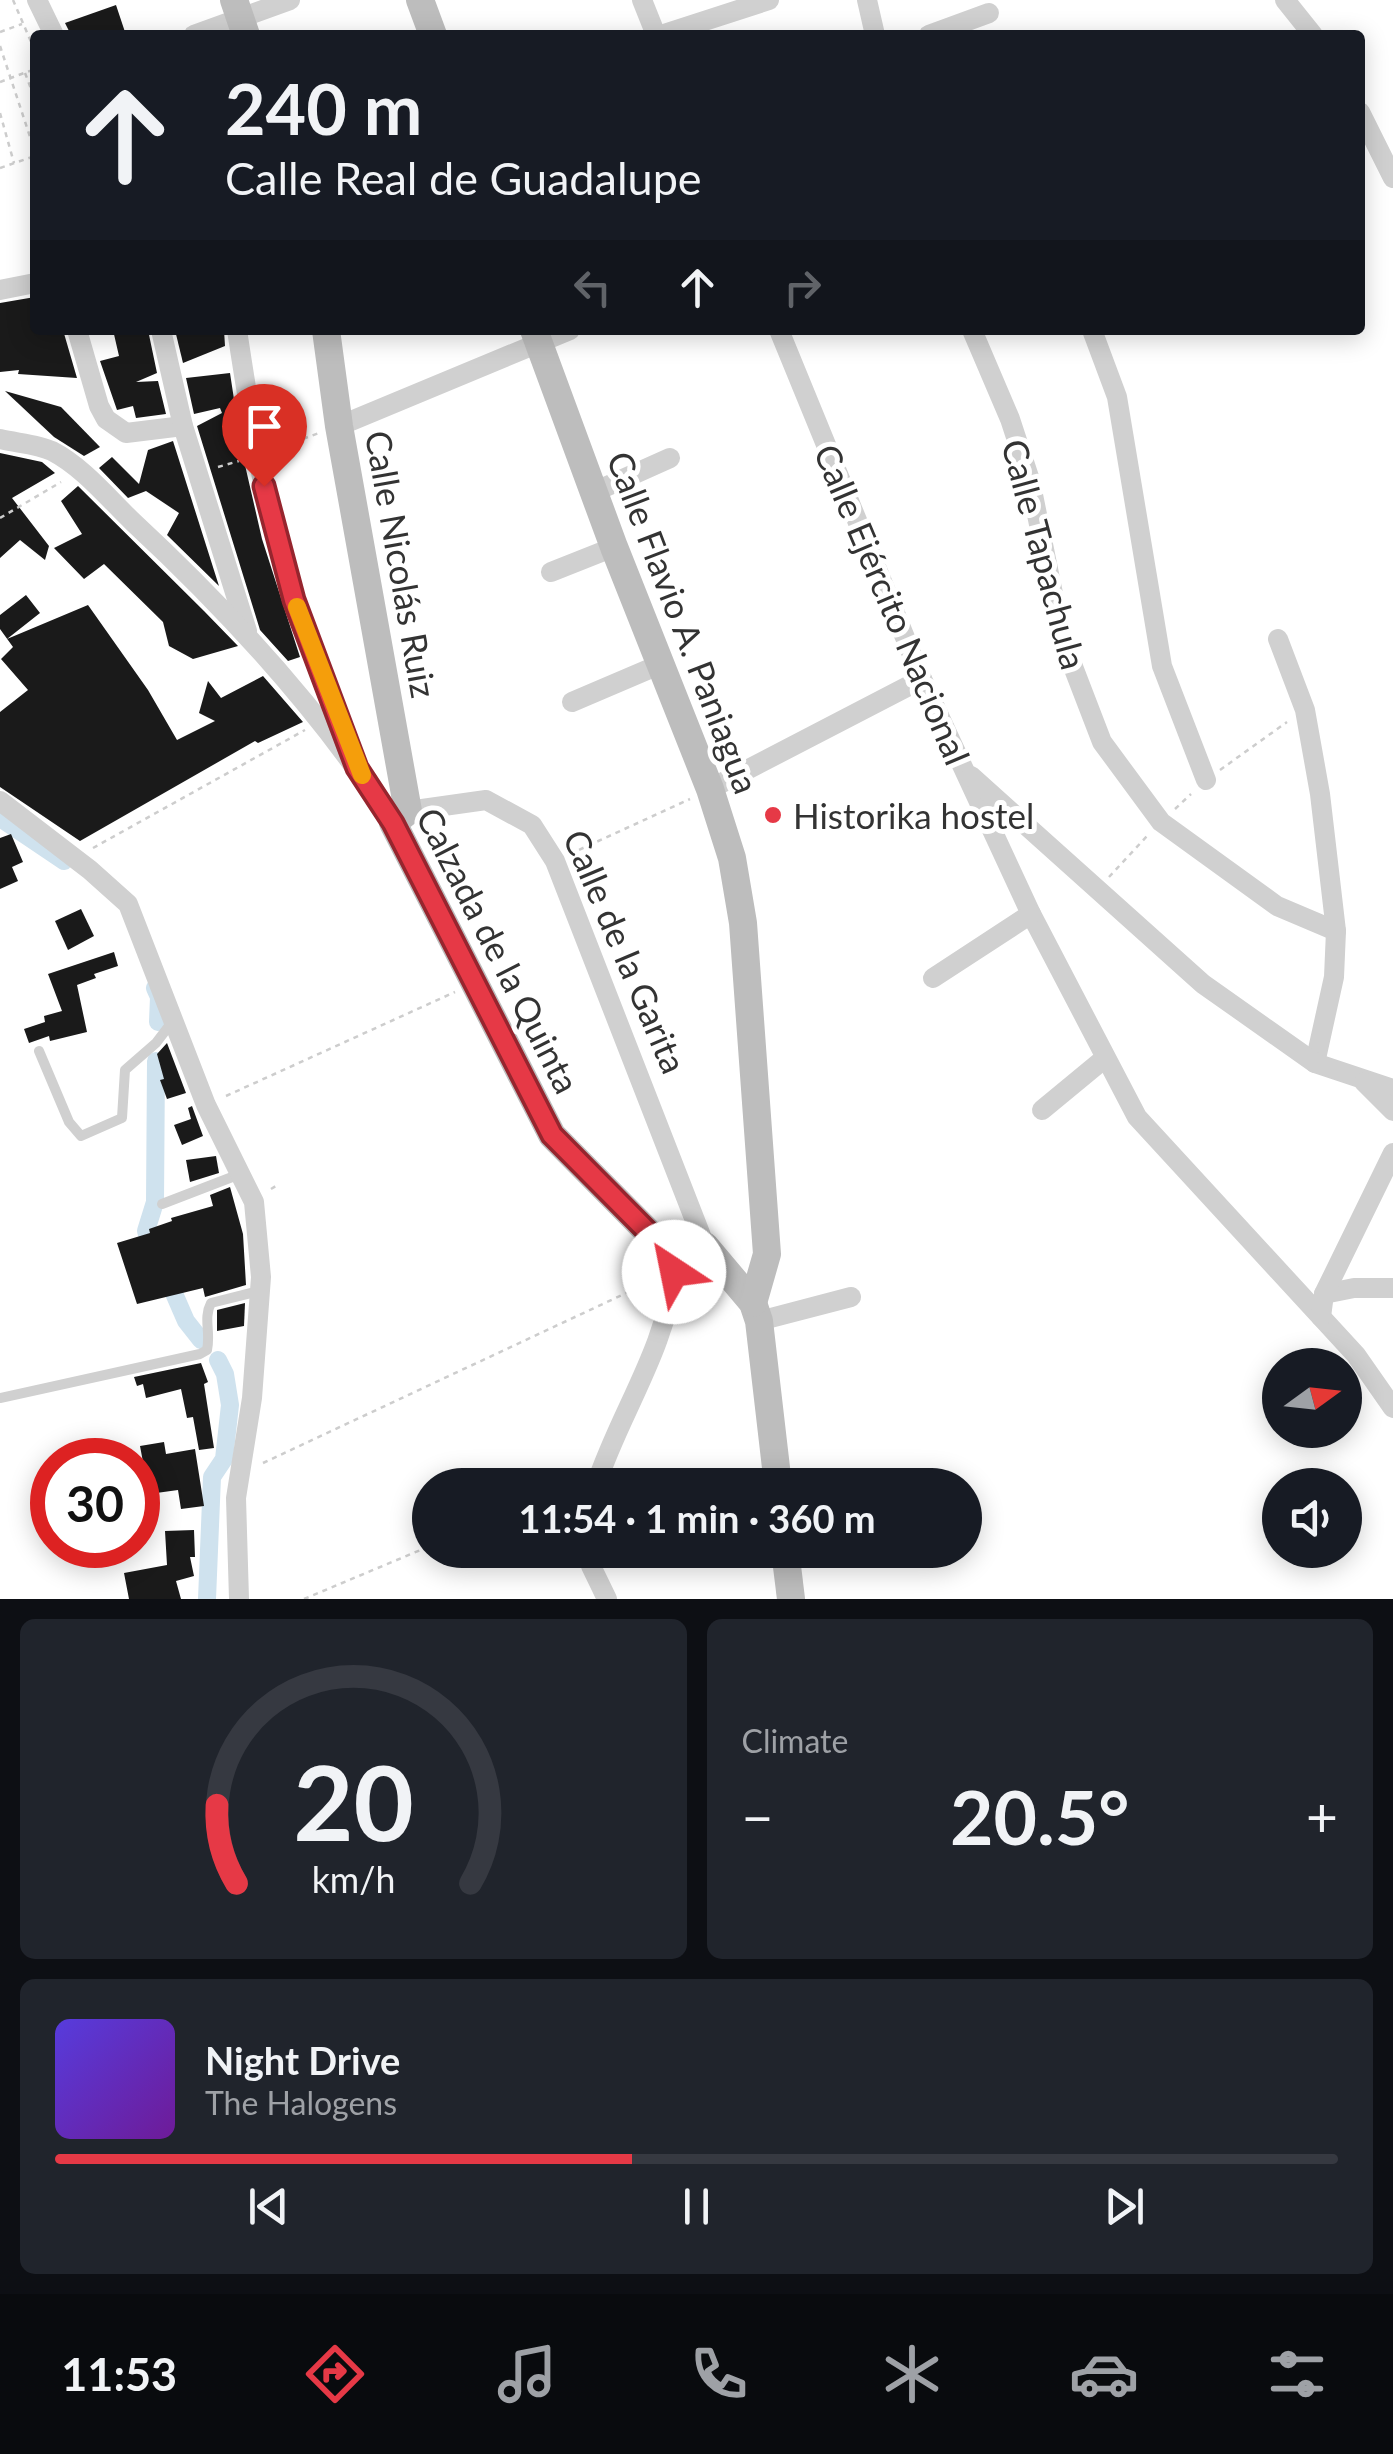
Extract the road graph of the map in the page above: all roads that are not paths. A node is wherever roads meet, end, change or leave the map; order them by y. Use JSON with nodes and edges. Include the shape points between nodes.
{"nodes":[{"id":1,"x":37,"y":0,"type":"edge"},
{"id":2,"x":290,"y":0,"type":"edge"},
{"id":3,"x":420,"y":0,"type":"edge"},
{"id":4,"x":642,"y":0,"type":"edge"},
{"id":5,"x":769,"y":0,"type":"edge"},
{"id":6,"x":867,"y":0,"type":"edge"},
{"id":7,"x":1285,"y":0,"type":"edge"},
{"id":8,"x":988,"y":7,"type":"edge"},
{"id":9,"x":240,"y":18,"type":"edge"},
{"id":10,"x":52,"y":30,"type":"edge"},
{"id":11,"x":208,"y":30,"type":"edge"},
{"id":12,"x":430,"y":30,"type":"edge"},
{"id":13,"x":657,"y":30,"type":"edge"},
{"id":14,"x":675,"y":30,"type":"edge"},
{"id":15,"x":873,"y":30,"type":"edge"},
{"id":16,"x":940,"y":30,"type":"edge"},
{"id":17,"x":1309,"y":30,"type":"edge"},
{"id":18,"x":1365,"y":122,"type":"edge"},
{"id":19,"x":1393,"y":178,"type":"edge"},
{"id":20,"x":30,"y":284,"type":"edge"},
{"id":21,"x":0,"y":290,"type":"edge"},
{"id":22,"x":79,"y":335,"type":"edge"},
{"id":23,"x":162,"y":335,"type":"edge"},
{"id":24,"x":238,"y":335,"type":"edge"},
{"id":25,"x":327,"y":335,"type":"edge"},
{"id":26,"x":781,"y":335,"type":"edge"},
{"id":27,"x":974,"y":335,"type":"edge"},
{"id":28,"x":1094,"y":335,"type":"edge"},
{"id":29,"x":537,"y":337,"type":"edge"},
{"id":30,"x":183,"y":426,"type":"junction"},
{"id":31,"x":338,"y":426,"type":"junction"},
{"id":32,"x":0,"y":439,"type":"edge"},
{"id":33,"x":670,"y":458,"type":"dead end"},
{"id":34,"x":594,"y":492,"type":"junction"},
{"id":35,"x":614,"y":546,"type":"junction"},
{"id":36,"x":551,"y":572,"type":"dead end"},
{"id":37,"x":248,"y":637,"type":"junction"},
{"id":38,"x":1278,"y":639,"type":"dead end"},
{"id":39,"x":661,"y":664,"type":"junction"},
{"id":40,"x":922,"y":679,"type":"junction"},
{"id":41,"x":572,"y":702,"type":"dead end"},
{"id":42,"x":357,"y":768,"type":"junction"},
{"id":43,"x":962,"y":768,"type":"junction"},
{"id":44,"x":1206,"y":780,"type":"dead end"},
{"id":45,"x":710,"y":789,"type":"junction"},
{"id":46,"x":0,"y":801,"type":"edge"},
{"id":47,"x":401,"y":817,"type":"junction"},
{"id":48,"x":1030,"y":914,"type":"junction"},
{"id":49,"x":1336,"y":931,"type":"junction"},
{"id":50,"x":933,"y":978,"type":"dead end"},
{"id":51,"x":173,"y":1021,"type":"junction"},
{"id":52,"x":40,"y":1051,"type":"dead end"},
{"id":53,"x":1104,"y":1058,"type":"junction"},
{"id":54,"x":1316,"y":1063,"type":"junction"},
{"id":55,"x":1363,"y":1081,"type":"junction"},
{"id":56,"x":1393,"y":1089,"type":"edge"},
{"id":57,"x":1042,"y":1110,"type":"dead end"},
{"id":58,"x":1393,"y":1111,"type":"edge"},
{"id":59,"x":1393,"y":1153,"type":"edge"},
{"id":60,"x":240,"y":1174,"type":"junction"},
{"id":61,"x":162,"y":1204,"type":"dead end"},
{"id":62,"x":651,"y":1235,"type":"junction"},
{"id":63,"x":705,"y":1246,"type":"junction"},
{"id":64,"x":1393,"y":1288,"type":"edge"},
{"id":65,"x":260,"y":1291,"type":"junction"},
{"id":66,"x":1324,"y":1294,"type":"junction"},
{"id":67,"x":850,"y":1297,"type":"dead end"},
{"id":68,"x":756,"y":1312,"type":"junction"},
{"id":69,"x":1321,"y":1317,"type":"junction"},
{"id":70,"x":0,"y":1398,"type":"edge"},
{"id":71,"x":1393,"y":1408,"type":"edge"},
{"id":72,"x":602,"y":1468,"type":"edge"},
{"id":73,"x":776,"y":1468,"type":"edge"},
{"id":74,"x":592,"y":1568,"type":"edge"},
{"id":75,"x":787,"y":1568,"type":"edge"},
{"id":76,"x":239,"y":1599,"type":"edge"},
{"id":77,"x":606,"y":1599,"type":"edge"},
{"id":78,"x":791,"y":1599,"type":"edge"}],
"edges":[{"from":1,"to":10,"type":"street"},
{"from":2,"to":9,"type":"street"},
{"from":3,"to":12,"type":"street"},
{"from":4,"to":13,"type":"street"},
{"from":5,"to":14,"type":"street"},
{"from":6,"to":15,"type":"street"},
{"from":7,"to":17,"type":"street"},
{"from":8,"to":16,"type":"street"},
{"from":9,"to":11,"type":"street"},
{"from":18,"to":19,"type":"street"},
{"from":20,"to":21,"type":"street"},
{"from":22,"to":30,"type":"street","via":[[106,419],[126,433]]},
{"from":23,"to":30,"type":"street"},
{"from":24,"to":42,"type":"street","via":[[257,456],[294,600]]},
{"from":25,"to":31,"type":"street","name":"Calle Nicolás Ruiz"},
{"from":26,"to":40,"type":"street","name":"Calle Ejército Nacional"},
{"from":27,"to":49,"type":"street","name":"Calle Tapachula","via":[[1030,480],[1062,638],[1102,742],[1161,822],[1278,906]]},
{"from":28,"to":44,"type":"street","via":[[1117,397],[1162,666]]},
{"from":29,"to":31,"type":"street"},
{"from":29,"to":34,"type":"street","name":"Calle Flavio A. Paniagua"},
{"from":30,"to":37,"type":"street"},
{"from":31,"to":47,"type":"street","name":"Calle Nicolás Ruiz"},
{"from":32,"to":37,"type":"street","name":"Calzada de la Quinta","via":[[51,450],[80,471]]},
{"from":33,"to":34,"type":"street"},
{"from":34,"to":35,"type":"street","name":"Calle Flavio A. Paniagua"},
{"from":35,"to":36,"type":"street"},
{"from":35,"to":39,"type":"street","name":"Calle Flavio A. Paniagua"},
{"from":37,"to":42,"type":"street","name":"Calzada de la Quinta"},
{"from":38,"to":49,"type":"street","via":[[1305,710]]},
{"from":39,"to":41,"type":"street"},
{"from":39,"to":45,"type":"street","name":"Calle Flavio A. Paniagua"},
{"from":40,"to":43,"type":"street","name":"Calle Ejército Nacional"},
{"from":40,"to":45,"type":"street"},
{"from":42,"to":47,"type":"street","name":"Calzada de la Quinta"},
{"from":43,"to":48,"type":"street","name":"Calle Ejército Nacional"},
{"from":43,"to":54,"type":"street","via":[[1203,984]]},
{"from":45,"to":68,"type":"street","name":"Calle Flavio A. Paniagua","via":[[743,923],[767,1254]]},
{"from":46,"to":51,"type":"street","via":[[128,904]]},
{"from":47,"to":62,"type":"street","name":"Calzada de la Quinta","via":[[552,1135]]},
{"from":47,"to":63,"type":"street","name":"Calle de la Garita","via":[[486,800],[532,825],[555,862]]},
{"from":48,"to":50,"type":"street"},
{"from":48,"to":53,"type":"street","name":"Calle Ejército Nacional"},
{"from":49,"to":54,"type":"street"},
{"from":51,"to":52,"type":"lane","via":[[125,1070],[122,1118],[81,1136]]},
{"from":51,"to":60,"type":"street"},
{"from":53,"to":57,"type":"street"},
{"from":53,"to":69,"type":"street","name":"Calle Ejército Nacional","via":[[1137,1118]]},
{"from":54,"to":55,"type":"street"},
{"from":55,"to":56,"type":"street"},
{"from":55,"to":58,"type":"street"},
{"from":59,"to":66,"type":"street"},
{"from":60,"to":61,"type":"lane"},
{"from":60,"to":65,"type":"street","via":[[254,1202]]},
{"from":62,"to":63,"type":"street"},
{"from":62,"to":72,"type":"street","name":"Calzada de la Quinta","via":[[674,1272],[670,1312]]},
{"from":63,"to":68,"type":"street","name":"Calle de la Garita"},
{"from":64,"to":66,"type":"street"},
{"from":65,"to":70,"type":"lane","via":[[211,1303],[210,1338],[200,1354]]},
{"from":65,"to":76,"type":"street","via":[[236,1498]]},
{"from":66,"to":69,"type":"street"},
{"from":67,"to":68,"type":"street"},
{"from":68,"to":73,"type":"street"},
{"from":69,"to":71,"type":"street","name":"Calle Ejército Nacional"},
{"from":74,"to":77,"type":"street"},
{"from":75,"to":78,"type":"street"}]}
